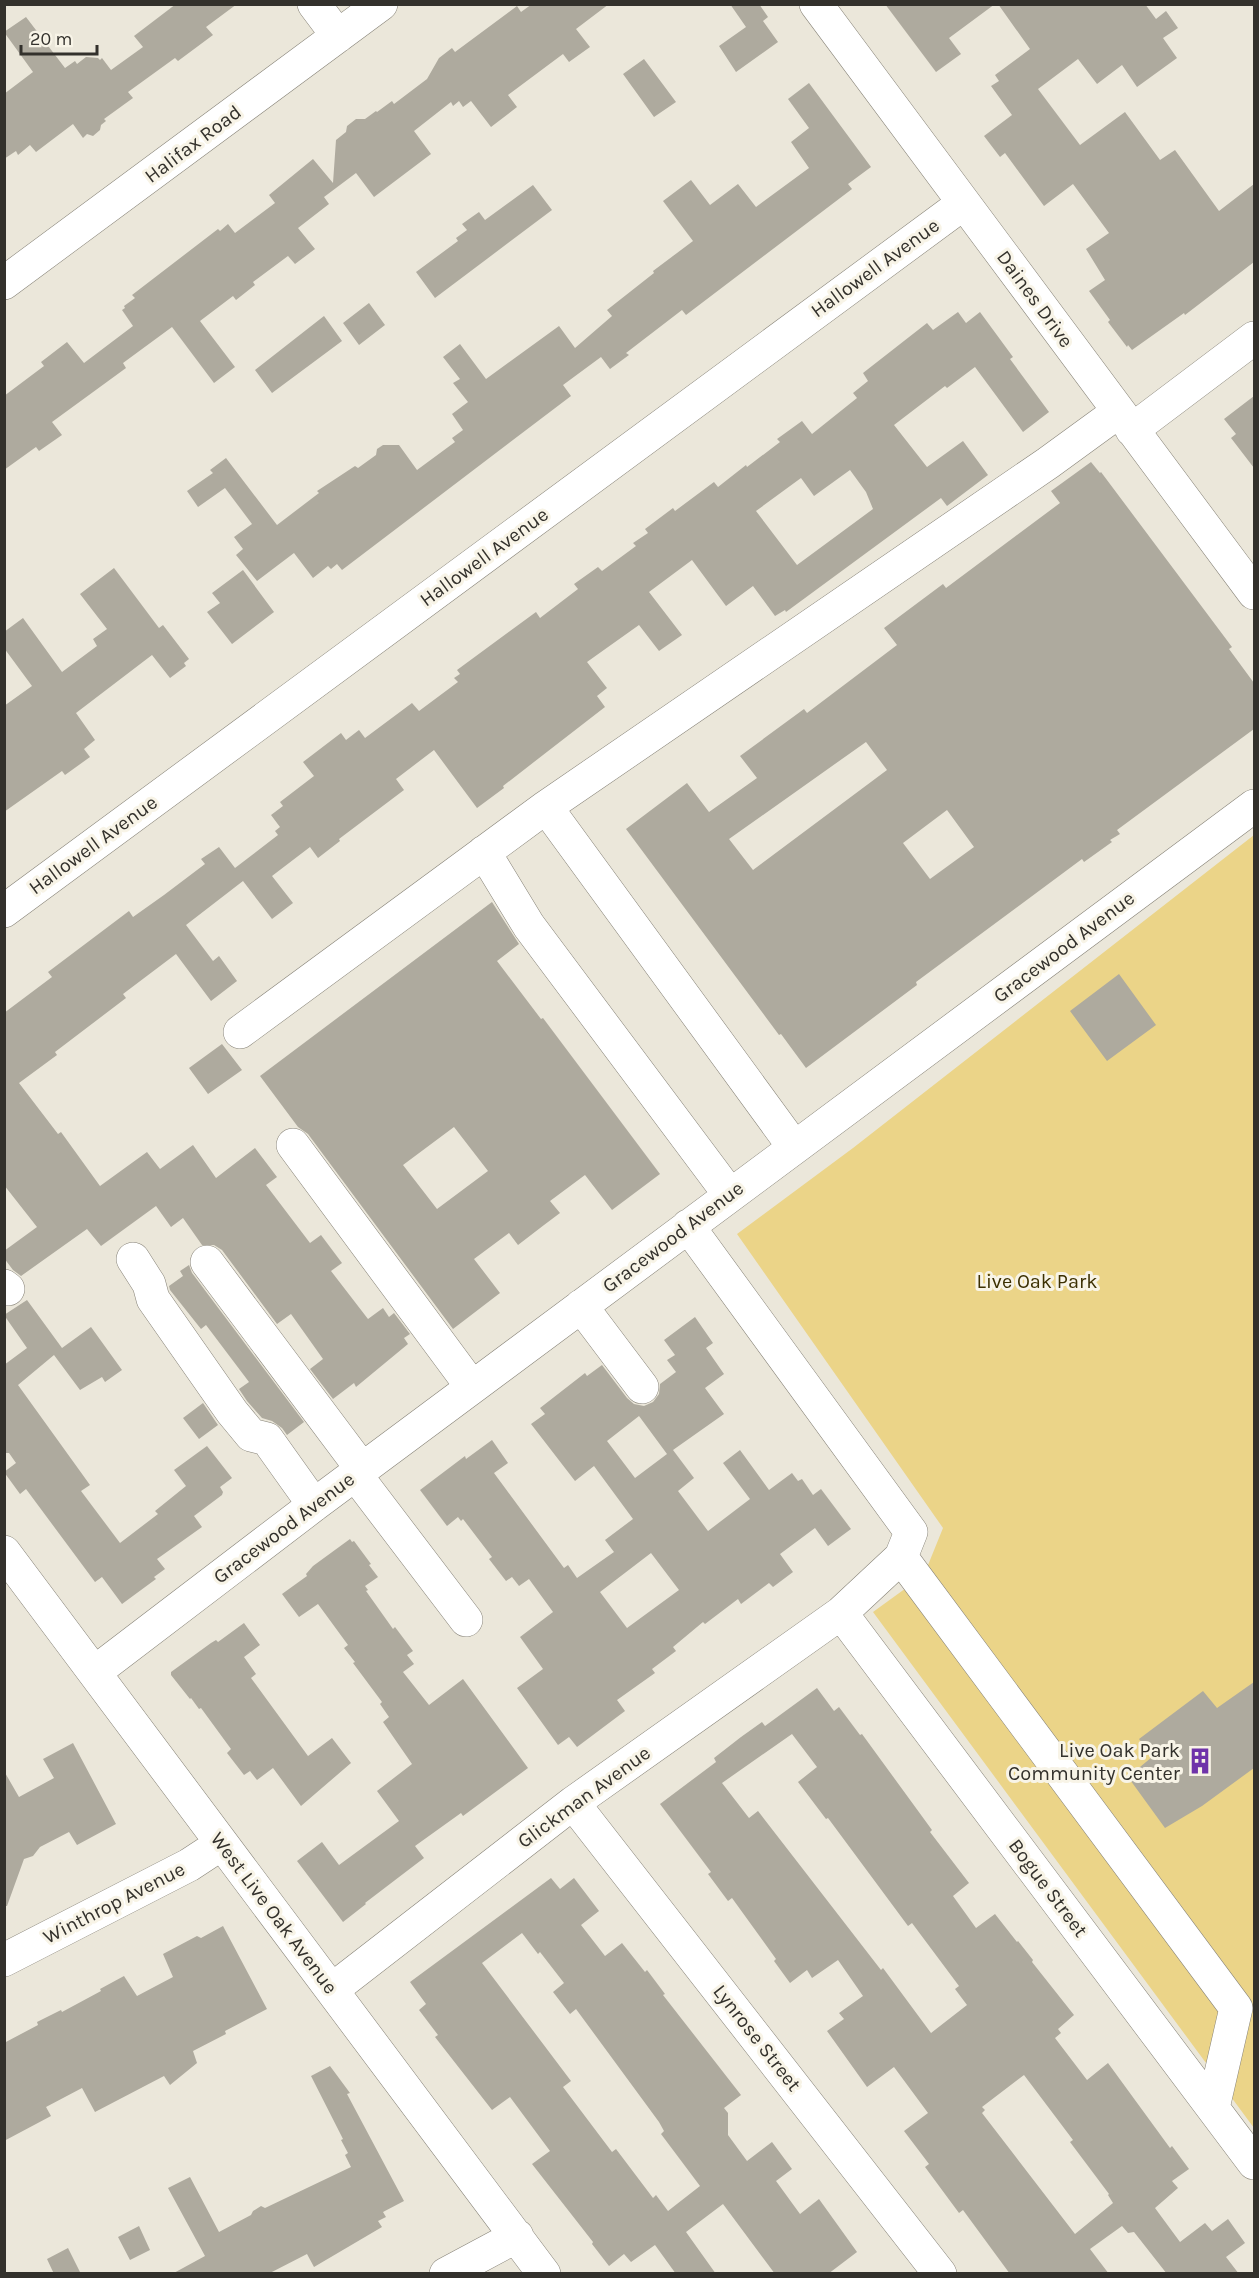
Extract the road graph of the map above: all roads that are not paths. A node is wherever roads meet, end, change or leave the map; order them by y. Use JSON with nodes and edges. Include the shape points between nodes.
{"nodes":[{"id":1,"x":314,"y":4,"type":"edge"},
{"id":2,"x":381,"y":4,"type":"edge"},
{"id":3,"x":816,"y":4,"type":"edge"},
{"id":4,"x":338,"y":36,"type":"junction"},
{"id":5,"x":964,"y":202,"type":"junction"},
{"id":6,"x":4,"y":283,"type":"edge"},
{"id":7,"x":1254,"y":338,"type":"edge"},
{"id":8,"x":1125,"y":421,"type":"junction"},
{"id":9,"x":1254,"y":593,"type":"edge"},
{"id":10,"x":1254,"y":806,"type":"edge"},
{"id":11,"x":546,"y":807,"type":"junction"},
{"id":12,"x":484,"y":852,"type":"junction"},
{"id":13,"x":4,"y":911,"type":"edge"},
{"id":14,"x":240,"y":1032,"type":"dead end"},
{"id":15,"x":293,"y":1145,"type":"dead end"},
{"id":16,"x":794,"y":1147,"type":"junction"},
{"id":17,"x":730,"y":1195,"type":"junction"},
{"id":18,"x":688,"y":1226,"type":"junction"},
{"id":19,"x":133,"y":1259,"type":"dead end"},
{"id":20,"x":207,"y":1262,"type":"dead end"},
{"id":21,"x":581,"y":1306,"type":"junction"},
{"id":22,"x":472,"y":1387,"type":"junction"},
{"id":23,"x":642,"y":1387,"type":"dead end"},
{"id":24,"x":358,"y":1472,"type":"junction"},
{"id":25,"x":314,"y":1504,"type":"junction"},
{"id":26,"x":4,"y":1552,"type":"edge"},
{"id":27,"x":901,"y":1557,"type":"junction"},
{"id":28,"x":841,"y":1613,"type":"junction"},
{"id":29,"x":466,"y":1620,"type":"dead end"},
{"id":30,"x":95,"y":1672,"type":"junction"},
{"id":31,"x":573,"y":1803,"type":"junction"},
{"id":32,"x":221,"y":1844,"type":"junction"},
{"id":33,"x":4,"y":1960,"type":"edge"},
{"id":34,"x":333,"y":1989,"type":"junction"},
{"id":35,"x":1213,"y":2108,"type":"junction"},
{"id":36,"x":1254,"y":2163,"type":"edge"},
{"id":37,"x":517,"y":2236,"type":"junction"},
{"id":38,"x":446,"y":2274,"type":"edge"},
{"id":39,"x":544,"y":2274,"type":"edge"},
{"id":40,"x":940,"y":2274,"type":"edge"}],
"edges":[{"from":1,"to":4,"type":"street"},
{"from":2,"to":4,"type":"street","name":"Halifax Road"},
{"from":3,"to":5,"type":"street","name":"Daines Drive"},
{"from":4,"to":6,"type":"street","name":"Halifax Road"},
{"from":5,"to":8,"type":"street","name":"Daines Drive"},
{"from":5,"to":13,"type":"street","name":"Hallowell Avenue"},
{"from":7,"to":8,"type":"street"},
{"from":8,"to":9,"type":"street","name":"Daines Drive"},
{"from":8,"to":11,"type":"street","via":[[1038,470]]},
{"from":10,"to":16,"type":"street","name":"Gracewood Avenue"},
{"from":11,"to":12,"type":"street"},
{"from":11,"to":16,"type":"street"},
{"from":12,"to":14,"type":"street"},
{"from":12,"to":17,"type":"street","via":[[529,926]]},
{"from":15,"to":22,"type":"street"},
{"from":16,"to":17,"type":"street","name":"Gracewood Avenue"},
{"from":17,"to":18,"type":"street","name":"Gracewood Avenue"},
{"from":18,"to":21,"type":"street","name":"Gracewood Avenue"},
{"from":18,"to":27,"type":"street","via":[[911,1532]]},
{"from":19,"to":25,"type":"street","via":[[149,1284],[153,1299],[232,1412],[251,1436],[267,1439]]},
{"from":20,"to":24,"type":"street"},
{"from":21,"to":22,"type":"street","name":"Gracewood Avenue"},
{"from":21,"to":23,"type":"street"},
{"from":22,"to":24,"type":"street","name":"Gracewood Avenue"},
{"from":24,"to":25,"type":"street","name":"Gracewood Avenue"},
{"from":24,"to":29,"type":"street"},
{"from":25,"to":30,"type":"street","name":"Gracewood Avenue"},
{"from":26,"to":30,"type":"street","name":"West Live Oak Avenue"},
{"from":27,"to":28,"type":"street","name":"Glickman Avenue"},
{"from":27,"to":35,"type":"street","via":[[1236,2008]]},
{"from":28,"to":31,"type":"street","name":"Glickman Avenue"},
{"from":28,"to":35,"type":"street","name":"Bogue Street"},
{"from":30,"to":32,"type":"street","name":"West Live Oak Avenue"},
{"from":31,"to":34,"type":"street","name":"Glickman Avenue"},
{"from":31,"to":40,"type":"street","name":"Lynrose Street"},
{"from":32,"to":33,"type":"street","name":"Winthrop Avenue","via":[[189,1865]]},
{"from":32,"to":34,"type":"street","name":"West Live Oak Avenue"},
{"from":34,"to":37,"type":"street","name":"West Live Oak Avenue"},
{"from":35,"to":36,"type":"street","name":"Bogue Street"},
{"from":37,"to":38,"type":"street"},
{"from":37,"to":39,"type":"street","name":"West Live Oak Avenue"}]}
